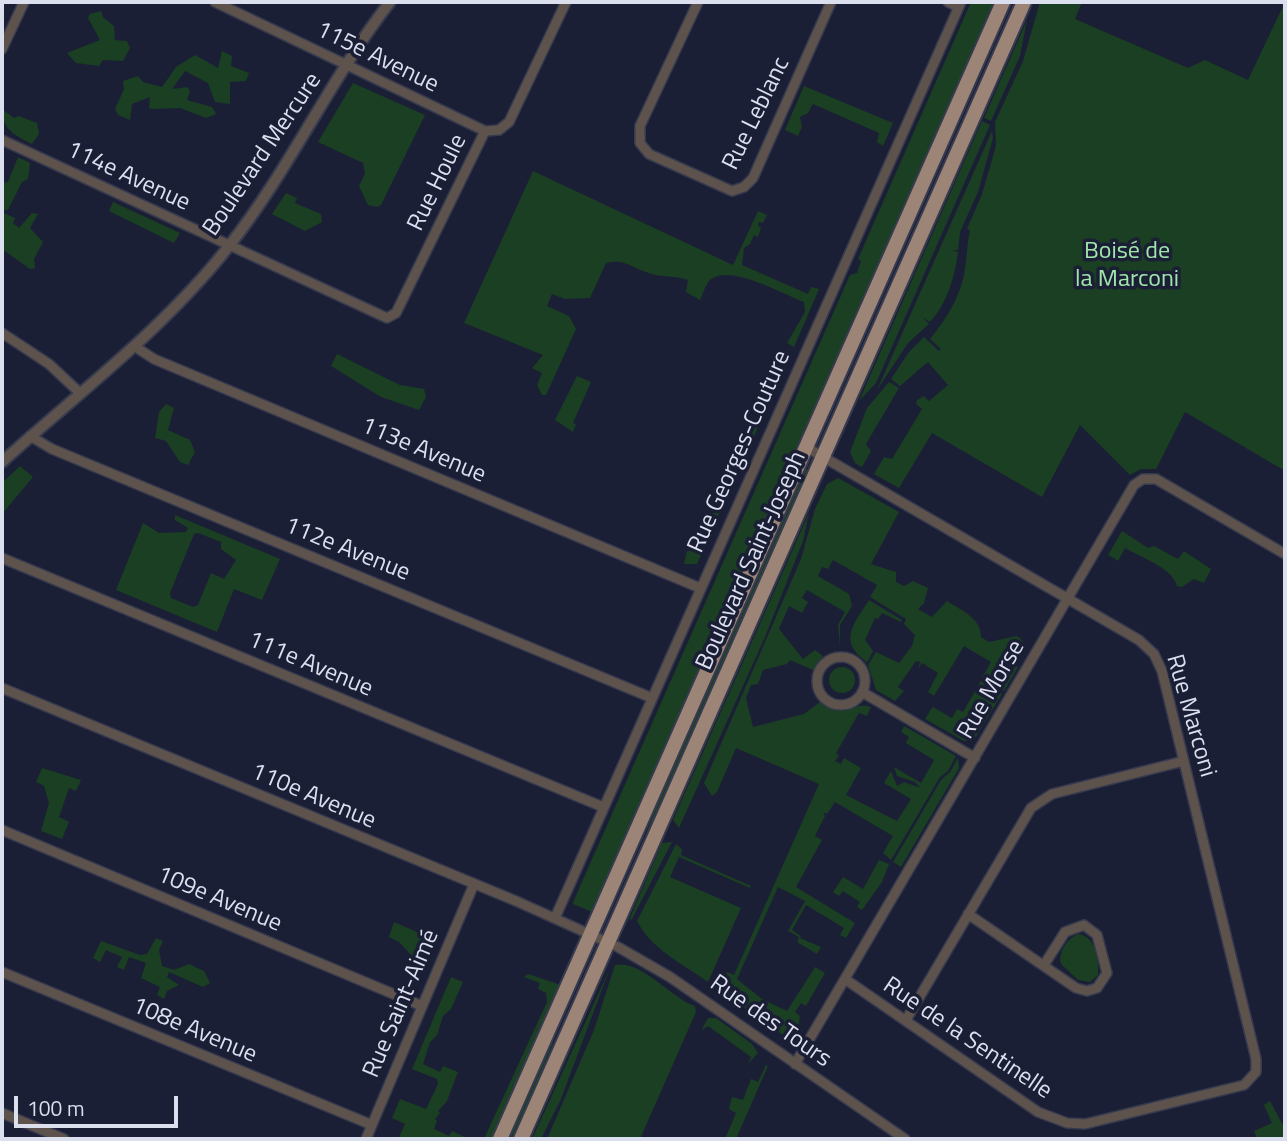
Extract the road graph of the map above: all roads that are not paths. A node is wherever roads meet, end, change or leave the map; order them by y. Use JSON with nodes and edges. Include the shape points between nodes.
{"nodes":[{"id":1,"x":24,"y":2,"type":"edge"},
{"id":2,"x":215,"y":2,"type":"edge"},
{"id":3,"x":390,"y":2,"type":"edge"},
{"id":4,"x":566,"y":2,"type":"edge"},
{"id":5,"x":698,"y":2,"type":"edge"},
{"id":6,"x":831,"y":2,"type":"edge"},
{"id":7,"x":948,"y":2,"type":"edge"},
{"id":8,"x":1003,"y":2,"type":"edge"},
{"id":9,"x":1024,"y":2,"type":"edge"},
{"id":10,"x":960,"y":4,"type":"edge"},
{"id":11,"x":2,"y":49,"type":"edge"},
{"id":12,"x":347,"y":65,"type":"junction"},
{"id":13,"x":485,"y":131,"type":"junction"},
{"id":14,"x":2,"y":140,"type":"edge"},
{"id":15,"x":229,"y":246,"type":"junction"},
{"id":16,"x":390,"y":318,"type":"joint"},
{"id":17,"x":2,"y":333,"type":"edge"},
{"id":18,"x":134,"y":346,"type":"junction"},
{"id":19,"x":80,"y":393,"type":"junction"},
{"id":20,"x":30,"y":436,"type":"junction"},
{"id":21,"x":806,"y":447,"type":"junction"},
{"id":22,"x":823,"y":457,"type":"junction"},
{"id":23,"x":2,"y":462,"type":"edge"},
{"id":24,"x":1285,"y":554,"type":"edge"},
{"id":25,"x":2,"y":558,"type":"edge"},
{"id":26,"x":700,"y":588,"type":"junction"},
{"id":27,"x":1068,"y":598,"type":"junction"},
{"id":28,"x":2,"y":688,"type":"edge"},
{"id":29,"x":862,"y":692,"type":"junction"},
{"id":30,"x":652,"y":698,"type":"junction"},
{"id":31,"x":975,"y":758,"type":"junction"},
{"id":32,"x":1184,"y":761,"type":"junction"},
{"id":33,"x":603,"y":807,"type":"junction"},
{"id":34,"x":2,"y":831,"type":"edge"},
{"id":35,"x":474,"y":884,"type":"junction"},
{"id":36,"x":968,"y":914,"type":"junction"},
{"id":37,"x":555,"y":918,"type":"junction"},
{"id":38,"x":591,"y":934,"type":"junction"},
{"id":39,"x":608,"y":942,"type":"junction"},
{"id":40,"x":1044,"y":965,"type":"junction"},
{"id":41,"x":2,"y":972,"type":"edge"},
{"id":42,"x":845,"y":979,"type":"junction"},
{"id":43,"x":422,"y":1006,"type":"junction"},
{"id":44,"x":906,"y":1020,"type":"junction"},
{"id":45,"x":1256,"y":1059,"type":"joint"},
{"id":46,"x":795,"y":1064,"type":"junction"},
{"id":47,"x":2,"y":1113,"type":"edge"},
{"id":48,"x":372,"y":1125,"type":"junction"},
{"id":49,"x":64,"y":1139,"type":"edge"},
{"id":50,"x":366,"y":1139,"type":"edge"},
{"id":51,"x":500,"y":1139,"type":"edge"},
{"id":52,"x":521,"y":1139,"type":"edge"},
{"id":53,"x":905,"y":1139,"type":"edge"}],
"edges":[{"from":1,"to":11,"type":"street"},
{"from":2,"to":12,"type":"street","name":"115e Avenue"},
{"from":3,"to":12,"type":"street","name":"Boulevard Mercure"},
{"from":4,"to":13,"type":"street","name":"Rue Houle","via":[[509,122],[499,130]]},
{"from":5,"to":6,"type":"street","name":"Rue Leblanc","via":[[640,126],[639,139],[649,154],[732,191],[753,177]]},
{"from":7,"to":10,"type":"street"},
{"from":8,"to":21,"type":"main road","name":"Boulevard Saint-Joseph"},
{"from":9,"to":22,"type":"main road","name":"Boulevard Saint-Joseph"},
{"from":10,"to":26,"type":"street","name":"Rue Georges-Couture"},
{"from":12,"to":13,"type":"street","name":"115e Avenue"},
{"from":12,"to":15,"type":"street","name":"Boulevard Mercure","via":[[270,190]]},
{"from":13,"to":16,"type":"street","name":"Rue Houle"},
{"from":14,"to":15,"type":"street","name":"114e Avenue"},
{"from":15,"to":16,"type":"street","name":"114e Avenue"},
{"from":15,"to":18,"type":"street","name":"Boulevard Mercure"},
{"from":17,"to":19,"type":"street","via":[[49,364]]},
{"from":18,"to":19,"type":"street","name":"Boulevard Mercure"},
{"from":18,"to":26,"type":"street","name":"113e Avenue","via":[[154,359]]},
{"from":19,"to":20,"type":"street","name":"Boulevard Mercure"},
{"from":20,"to":23,"type":"street","name":"Boulevard Mercure"},
{"from":20,"to":30,"type":"street","name":"112e Avenue"},
{"from":21,"to":22,"type":"street","name":"Rue Marconi"},
{"from":21,"to":38,"type":"main road","name":"Boulevard Saint-Joseph"},
{"from":22,"to":27,"type":"street","name":"Rue Marconi"},
{"from":22,"to":39,"type":"main road","name":"Boulevard Saint-Joseph"},
{"from":24,"to":27,"type":"street","name":"Rue Morse","via":[[1156,479],[1143,479],[1132,487]]},
{"from":25,"to":33,"type":"street","name":"111e Avenue"},
{"from":26,"to":30,"type":"street","name":"Rue Georges-Couture"},
{"from":27,"to":31,"type":"street","name":"Rue Morse"},
{"from":27,"to":32,"type":"street","name":"Rue Marconi","via":[[1139,640],[1154,654]]},
{"from":28,"to":35,"type":"street","name":"110e Avenue"},
{"from":29,"to":29,"type":"street","via":[[865,677],[852,659],[837,657],[819,672],[822,695],[835,704],[850,703]]},
{"from":29,"to":31,"type":"street"},
{"from":30,"to":33,"type":"street","name":"Rue Georges-Couture"},
{"from":31,"to":42,"type":"street","name":"Rue Morse"},
{"from":32,"to":36,"type":"street","via":[[1041,800],[1025,816]]},
{"from":32,"to":45,"type":"street","name":"Rue Marconi"},
{"from":33,"to":37,"type":"street","name":"Rue Georges-Couture"},
{"from":34,"to":43,"type":"street","name":"109e Avenue"},
{"from":35,"to":37,"type":"street","name":"110e Avenue"},
{"from":35,"to":43,"type":"street","name":"Rue Saint-Aimé"},
{"from":36,"to":40,"type":"street"},
{"from":36,"to":44,"type":"street"},
{"from":37,"to":38,"type":"street","name":"110e Avenue"},
{"from":38,"to":39,"type":"street","name":"110e Avenue"},
{"from":38,"to":51,"type":"main road","name":"Boulevard Saint-Joseph"},
{"from":39,"to":46,"type":"street","name":"Rue des Tours","via":[[670,977]]},
{"from":39,"to":52,"type":"main road","name":"Boulevard Saint-Joseph"},
{"from":40,"to":40,"type":"street","via":[[1082,991],[1100,986],[1107,973],[1097,935],[1084,925],[1065,932]]},
{"from":41,"to":48,"type":"street","name":"108e Avenue"},
{"from":42,"to":44,"type":"street","name":"Rue de la Sentinelle"},
{"from":42,"to":46,"type":"street","name":"Rue Morse"},
{"from":43,"to":48,"type":"street","name":"Rue Saint-Aimé"},
{"from":44,"to":45,"type":"street","name":"Rue de la Sentinelle","via":[[1038,1112],[1076,1124],[1244,1085],[1255,1076]]},
{"from":46,"to":53,"type":"street","name":"Rue des Tours"},
{"from":47,"to":49,"type":"street"},
{"from":48,"to":50,"type":"street","name":"Rue Saint-Aimé"}]}
